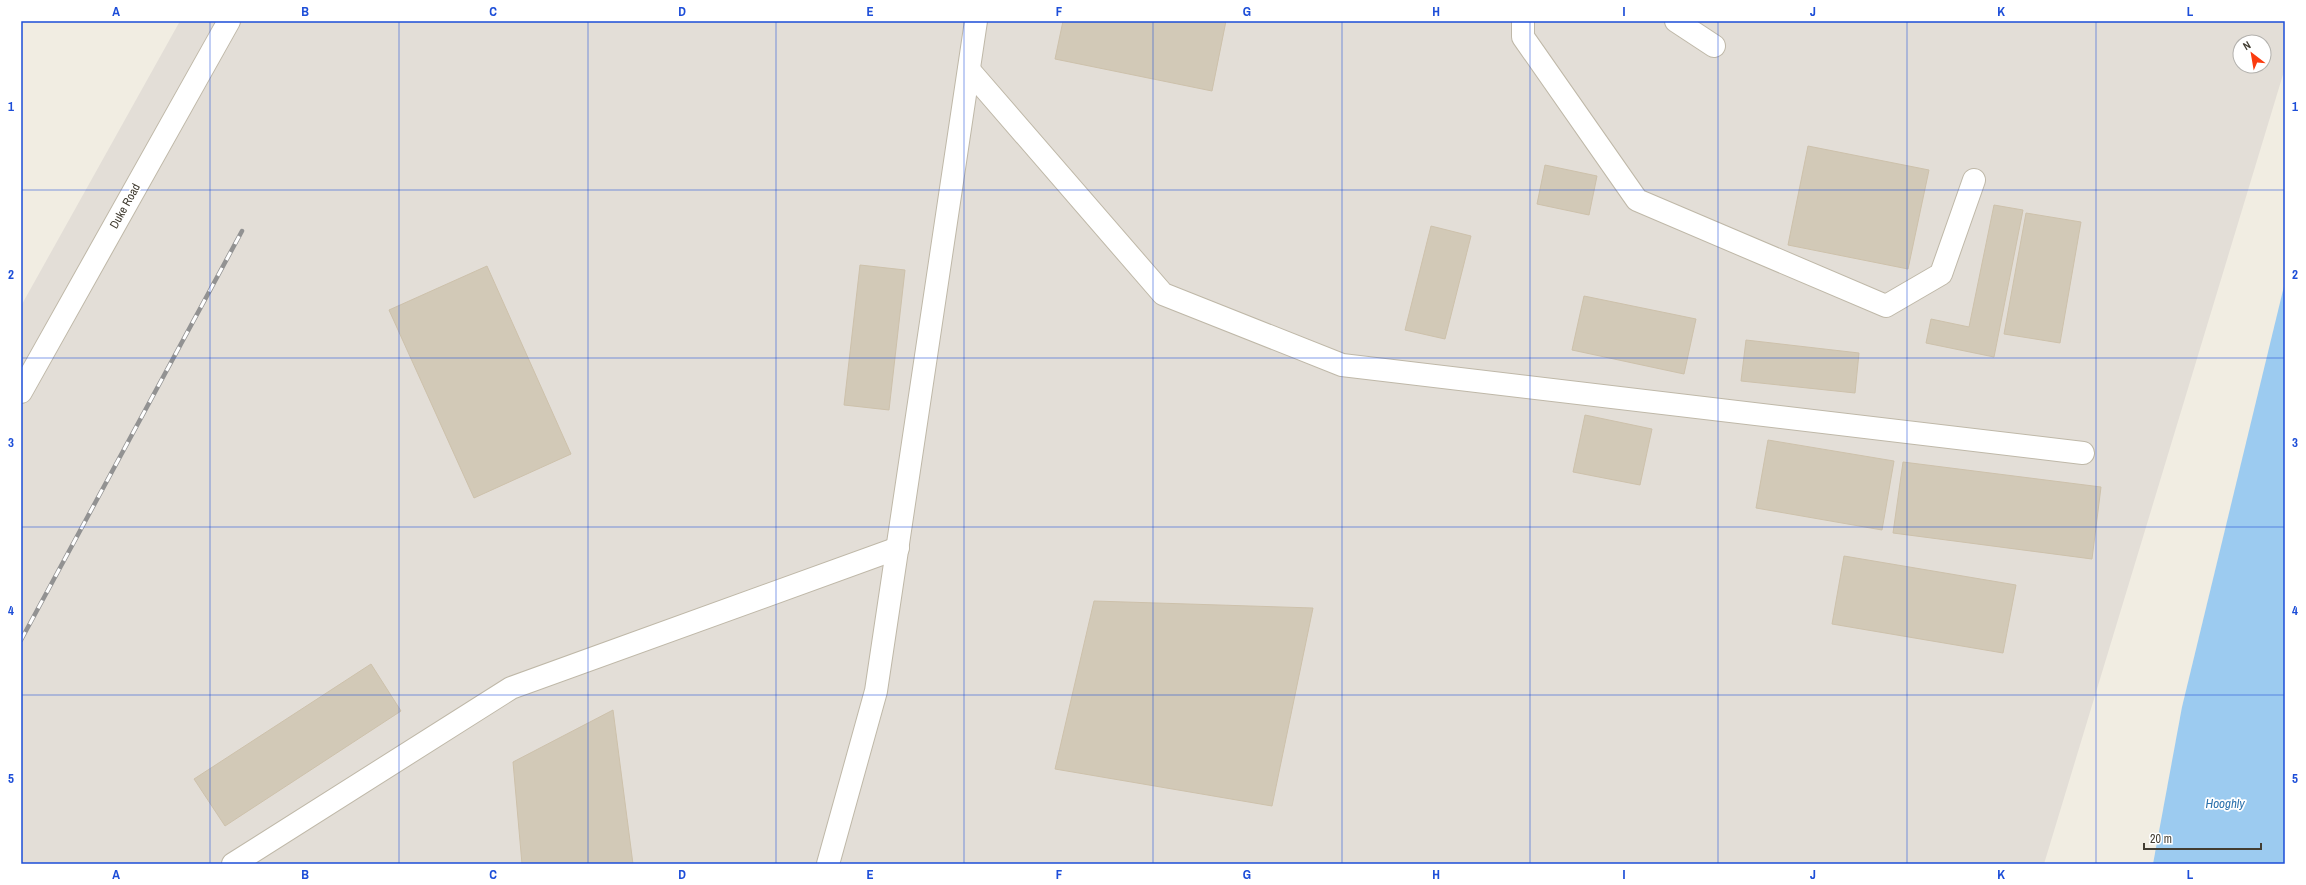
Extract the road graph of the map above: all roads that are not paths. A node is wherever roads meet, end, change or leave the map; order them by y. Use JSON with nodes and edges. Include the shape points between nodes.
{"nodes":[{"id":1,"x":229,"y":21,"type":"edge"},
{"id":2,"x":976,"y":21,"type":"edge"},
{"id":3,"x":1523,"y":21,"type":"edge"},
{"id":4,"x":1676,"y":21,"type":"edge"},
{"id":5,"x":1714,"y":46,"type":"dead end"},
{"id":6,"x":969,"y":70,"type":"junction"},
{"id":7,"x":1974,"y":180,"type":"dead end"},
{"id":8,"x":21,"y":392,"type":"edge"},
{"id":9,"x":2083,"y":453,"type":"dead end"},
{"id":10,"x":898,"y":548,"type":"junction"},
{"id":11,"x":233,"y":864,"type":"edge"},
{"id":12,"x":828,"y":864,"type":"edge"}],
"edges":[{"from":1,"to":8,"type":"street","name":"Duke Road"},
{"from":2,"to":6,"type":"street"},
{"from":3,"to":7,"type":"street","via":[[1523,38],[1637,200],[1886,306],[1941,274]]},
{"from":4,"to":5,"type":"street"},
{"from":6,"to":9,"type":"street","via":[[1163,294],[1342,365]]},
{"from":6,"to":10,"type":"street"},
{"from":10,"to":11,"type":"street","via":[[512,688]]},
{"from":10,"to":12,"type":"street","via":[[876,691]]}]}
